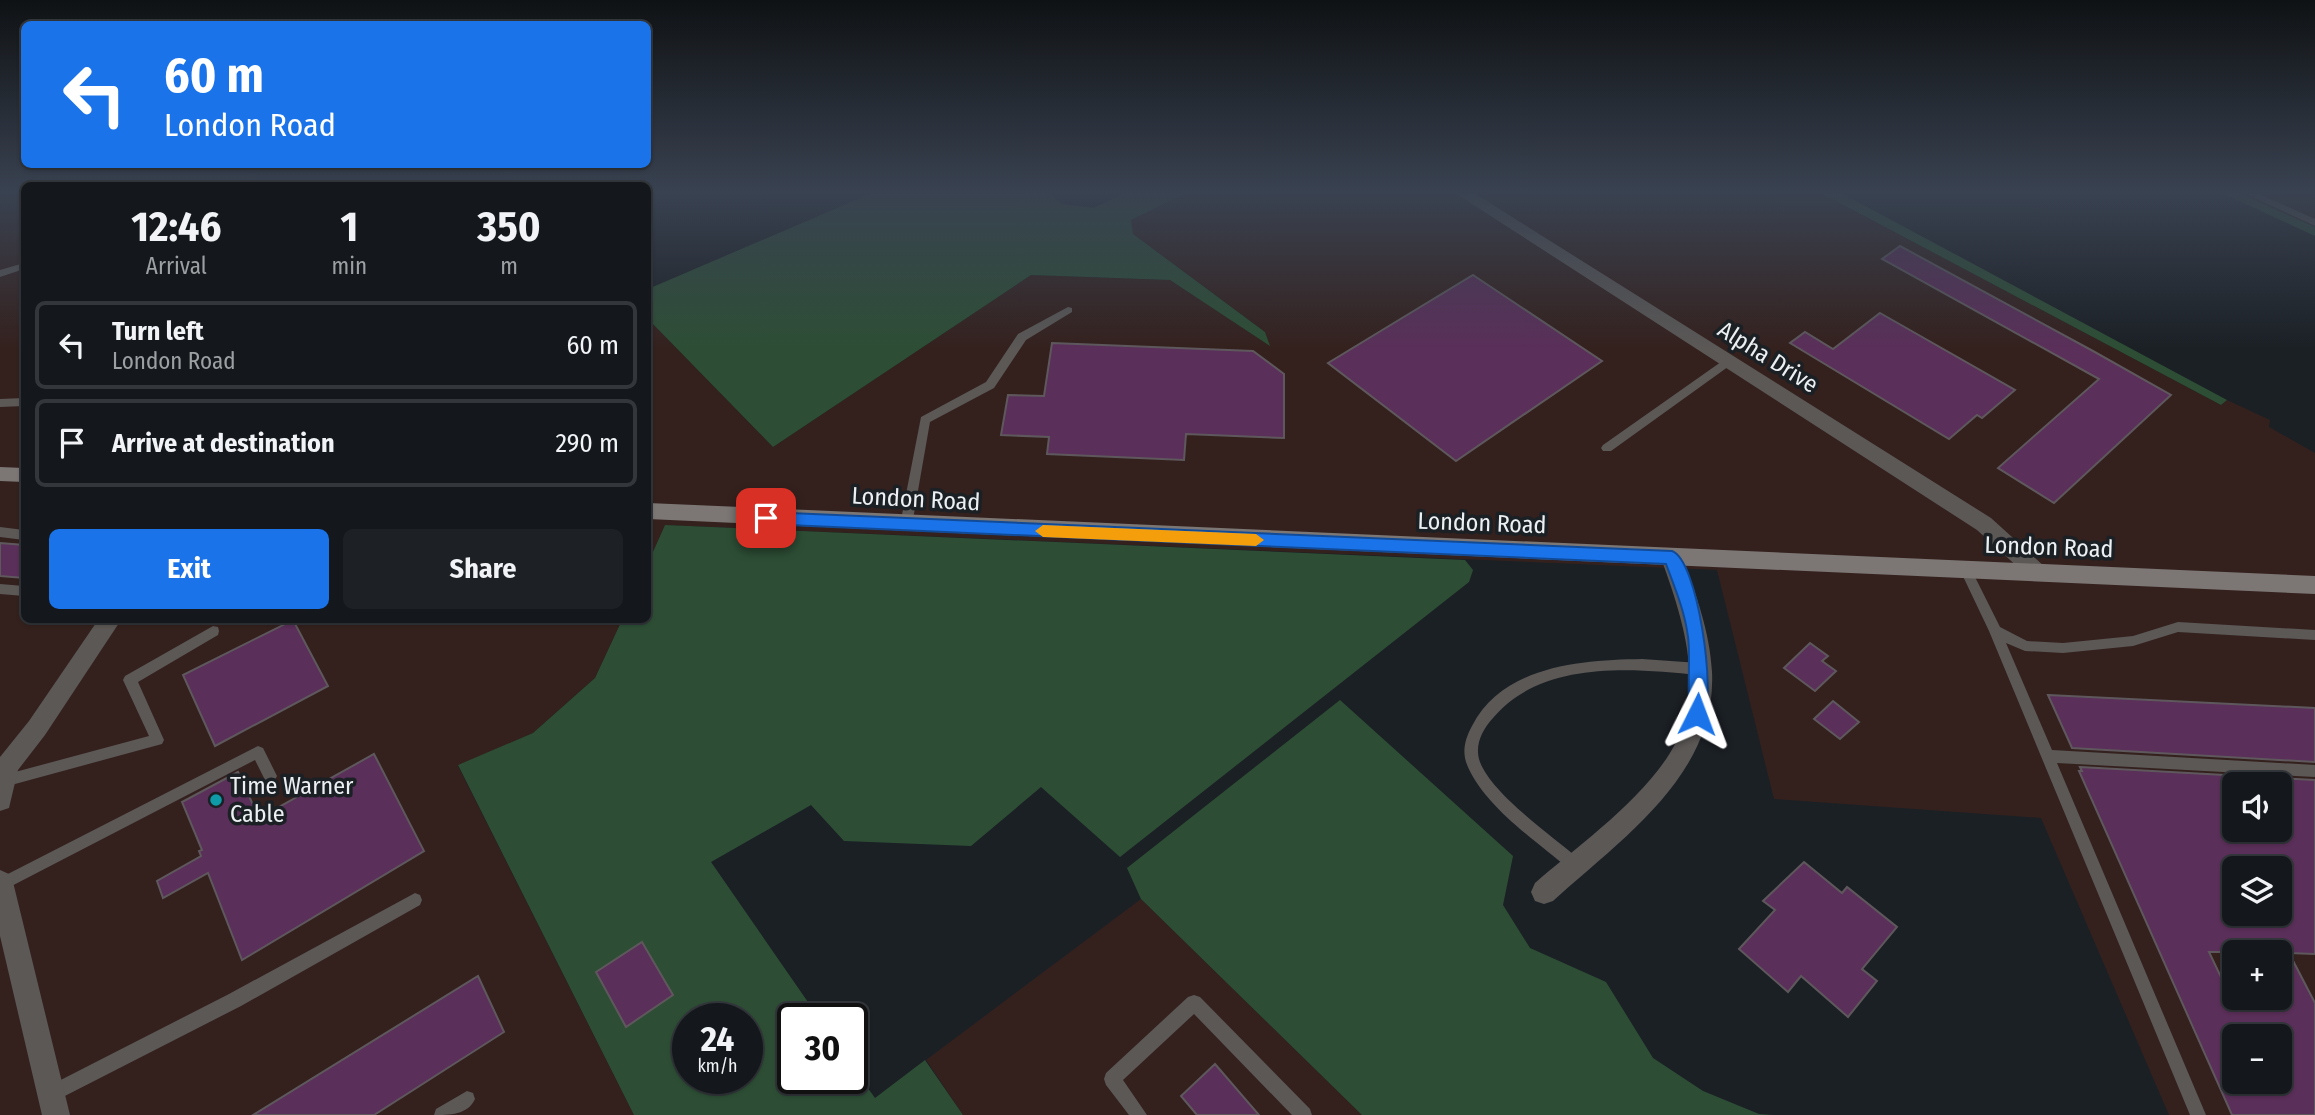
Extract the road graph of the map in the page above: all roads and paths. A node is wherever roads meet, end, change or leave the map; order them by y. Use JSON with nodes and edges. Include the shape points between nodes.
{"nodes":[{"id":1,"x":1545,"y":245,"type":"edge"},
{"id":2,"x":21,"y":267,"type":"edge"},
{"id":3,"x":0,"y":274,"type":"edge"},
{"id":4,"x":1068,"y":310,"type":"dead end"},
{"id":5,"x":1728,"y":361,"type":"junction"},
{"id":6,"x":21,"y":402,"type":"edge"},
{"id":7,"x":0,"y":403,"type":"edge"},
{"id":8,"x":1607,"y":448,"type":"dead end"},
{"id":9,"x":0,"y":474,"type":"edge"},
{"id":10,"x":21,"y":475,"type":"edge"},
{"id":11,"x":651,"y":511,"type":"edge"},
{"id":12,"x":906,"y":524,"type":"junction"},
{"id":13,"x":0,"y":533,"type":"edge"},
{"id":14,"x":21,"y":535,"type":"edge"},
{"id":15,"x":1672,"y":558,"type":"junction"},
{"id":16,"x":1966,"y":570,"type":"junction"},
{"id":17,"x":2038,"y":573,"type":"junction"},
{"id":18,"x":2315,"y":585,"type":"edge"},
{"id":19,"x":0,"y":589,"type":"edge"},
{"id":20,"x":21,"y":591,"type":"edge"},
{"id":21,"x":108,"y":623,"type":"edge"},
{"id":22,"x":213,"y":631,"type":"dead end"},
{"id":23,"x":1995,"y":631,"type":"junction"},
{"id":24,"x":2315,"y":635,"type":"edge"},
{"id":25,"x":1699,"y":669,"type":"junction"},
{"id":26,"x":2048,"y":756,"type":"junction"},
{"id":27,"x":2315,"y":771,"type":"edge"},
{"id":28,"x":271,"y":776,"type":"dead end"},
{"id":29,"x":3,"y":778,"type":"edge"},
{"id":30,"x":1574,"y":864,"type":"junction"},
{"id":31,"x":0,"y":883,"type":"edge"},
{"id":32,"x":1544,"y":892,"type":"dead end"},
{"id":33,"x":415,"y":900,"type":"dead end"},
{"id":34,"x":467,"y":1099,"type":"dead end"},
{"id":35,"x":53,"y":1105,"type":"edge"},
{"id":36,"x":442,"y":1115,"type":"edge"},
{"id":37,"x":1139,"y":1115,"type":"edge"},
{"id":38,"x":1304,"y":1115,"type":"edge"},
{"id":39,"x":2198,"y":1115,"type":"edge"}],
"edges":[{"from":1,"to":5,"type":"street","name":"Alpha Drive"},
{"from":2,"to":3,"type":"lane"},
{"from":4,"to":12,"type":"lane","via":[[1022,337],[990,385],[925,420]]},
{"from":5,"to":8,"type":"lane"},
{"from":5,"to":17,"type":"street","name":"Alpha Drive","via":[[1984,524]]},
{"from":6,"to":7,"type":"lane"},
{"from":9,"to":10,"type":"street"},
{"from":11,"to":12,"type":"street","name":"London Road"},
{"from":12,"to":15,"type":"street","name":"London Road"},
{"from":13,"to":14,"type":"lane"},
{"from":15,"to":16,"type":"street","name":"London Road"},
{"from":15,"to":25,"type":"street","via":[[1688,598]]},
{"from":16,"to":17,"type":"street","name":"London Road"},
{"from":16,"to":23,"type":"lane"},
{"from":17,"to":18,"type":"street","name":"London Road"},
{"from":19,"to":20,"type":"lane"},
{"from":21,"to":29,"type":"street"},
{"from":22,"to":29,"type":"lane","via":[[130,680],[157,740]]},
{"from":23,"to":24,"type":"lane","via":[[2025,646],[2063,648],[2133,641],[2178,626]]},
{"from":23,"to":26,"type":"lane"},
{"from":25,"to":30,"type":"street","via":[[1697,714],[1689,742],[1653,792]]},
{"from":25,"to":30,"type":"lane","via":[[1656,664],[1575,667],[1524,683],[1489,710],[1472,737],[1473,762],[1493,792]]},
{"from":26,"to":27,"type":"lane"},
{"from":26,"to":39,"type":"lane"},
{"from":28,"to":31,"type":"lane","via":[[258,752]]},
{"from":30,"to":32,"type":"street"},
{"from":31,"to":35,"type":"street"},
{"from":33,"to":35,"type":"lane"},
{"from":34,"to":36,"type":"lane"},
{"from":37,"to":38,"type":"lane","via":[[1112,1079],[1194,1003]]}]}
